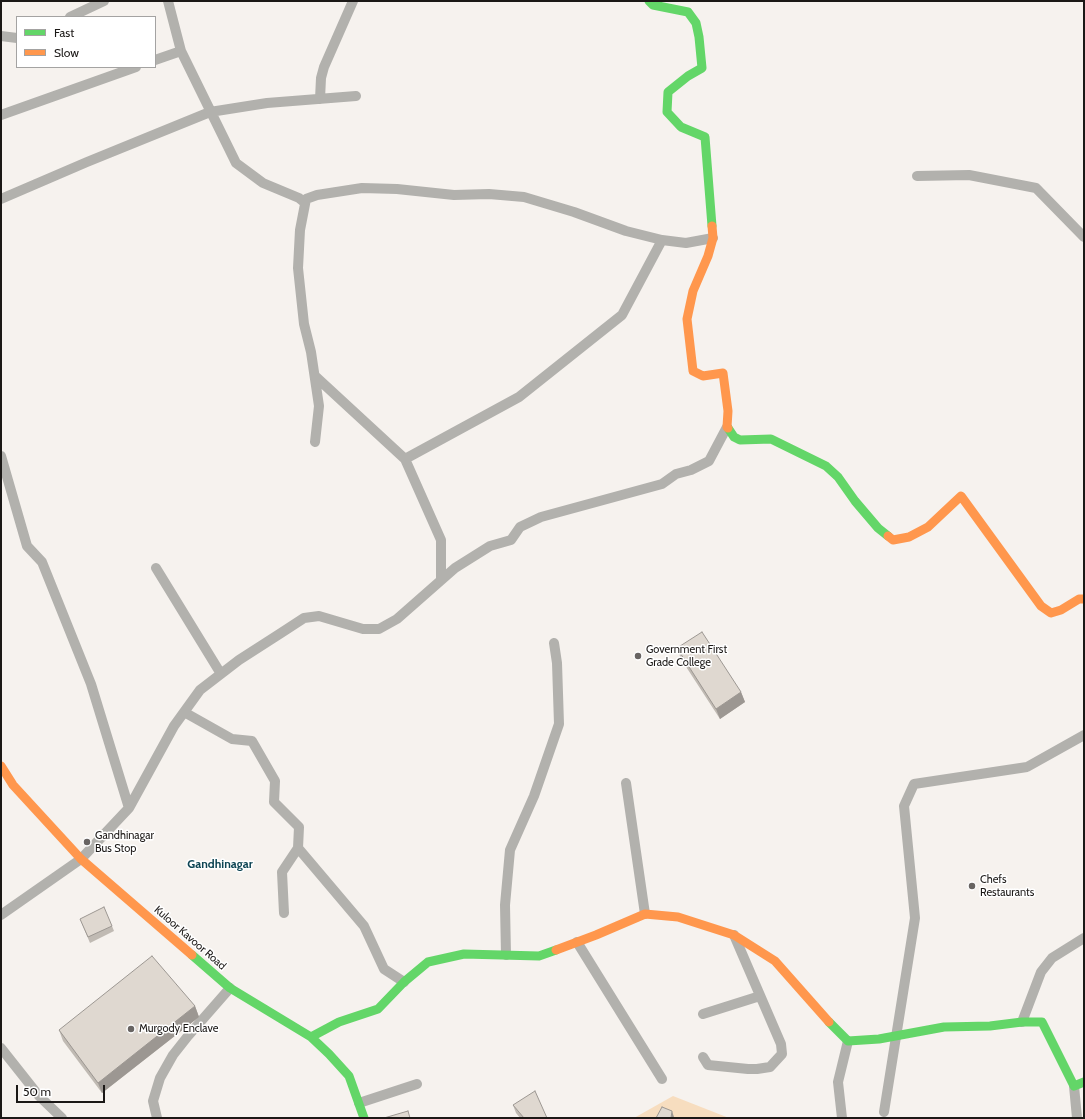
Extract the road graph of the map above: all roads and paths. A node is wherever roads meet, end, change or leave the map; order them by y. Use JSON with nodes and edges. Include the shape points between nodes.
{"nodes":[{"id":1,"x":104,"y":1,"type":"edge"},
{"id":2,"x":168,"y":1,"type":"edge"},
{"id":3,"x":353,"y":1,"type":"edge"},
{"id":4,"x":649,"y":1,"type":"edge"},
{"id":5,"x":72,"y":16,"type":"edge"},
{"id":6,"x":1,"y":36,"type":"edge"},
{"id":7,"x":16,"y":38,"type":"edge"},
{"id":8,"x":180,"y":51,"type":"junction"},
{"id":9,"x":156,"y":60,"type":"edge"},
{"id":10,"x":133,"y":68,"type":"edge"},
{"id":11,"x":356,"y":96,"type":"dead end"},
{"id":12,"x":320,"y":99,"type":"junction"},
{"id":13,"x":210,"y":112,"type":"junction"},
{"id":14,"x":1,"y":115,"type":"edge"},
{"id":15,"x":918,"y":176,"type":"dead end"},
{"id":16,"x":1,"y":199,"type":"edge"},
{"id":17,"x":305,"y":203,"type":"junction"},
{"id":18,"x":1084,"y":237,"type":"edge"},
{"id":19,"x":713,"y":238,"type":"junction"},
{"id":20,"x":662,"y":240,"type":"junction"},
{"id":21,"x":315,"y":376,"type":"junction"},
{"id":22,"x":727,"y":427,"type":"junction"},
{"id":23,"x":315,"y":442,"type":"dead end"},
{"id":24,"x":1,"y":456,"type":"edge"},
{"id":25,"x":405,"y":459,"type":"junction"},
{"id":26,"x":156,"y":568,"type":"dead end"},
{"id":27,"x":441,"y":580,"type":"junction"},
{"id":28,"x":1084,"y":599,"type":"edge"},
{"id":29,"x":554,"y":643,"type":"dead end"},
{"id":30,"x":221,"y":674,"type":"junction"},
{"id":31,"x":184,"y":712,"type":"junction"},
{"id":32,"x":1084,"y":736,"type":"edge"},
{"id":33,"x":1,"y":766,"type":"edge"},
{"id":34,"x":626,"y":783,"type":"dead end"},
{"id":35,"x":129,"y":808,"type":"junction"},
{"id":36,"x":298,"y":848,"type":"junction"},
{"id":37,"x":81,"y":859,"type":"junction"},
{"id":38,"x":284,"y":913,"type":"dead end"},
{"id":39,"x":644,"y":914,"type":"junction"},
{"id":40,"x":1,"y":915,"type":"edge"},
{"id":41,"x":734,"y":934,"type":"junction"},
{"id":42,"x":1084,"y":938,"type":"edge"},
{"id":43,"x":577,"y":942,"type":"junction"},
{"id":44,"x":506,"y":955,"type":"junction"},
{"id":45,"x":404,"y":982,"type":"junction"},
{"id":46,"x":230,"y":988,"type":"junction"},
{"id":47,"x":760,"y":996,"type":"junction"},
{"id":48,"x":703,"y":1014,"type":"dead end"},
{"id":49,"x":1022,"y":1022,"type":"junction"},
{"id":50,"x":896,"y":1036,"type":"junction"},
{"id":51,"x":311,"y":1038,"type":"junction"},
{"id":52,"x":848,"y":1042,"type":"junction"},
{"id":53,"x":1,"y":1048,"type":"edge"},
{"id":54,"x":703,"y":1057,"type":"dead end"},
{"id":55,"x":662,"y":1079,"type":"dead end"},
{"id":56,"x":1084,"y":1082,"type":"edge"},
{"id":57,"x":417,"y":1084,"type":"dead end"},
{"id":58,"x":1074,"y":1086,"type":"junction"},
{"id":59,"x":359,"y":1103,"type":"junction"},
{"id":60,"x":884,"y":1112,"type":"dead end"},
{"id":61,"x":62,"y":1118,"type":"edge"},
{"id":62,"x":157,"y":1118,"type":"edge"},
{"id":63,"x":364,"y":1118,"type":"edge"},
{"id":64,"x":842,"y":1118,"type":"edge"},
{"id":65,"x":1078,"y":1118,"type":"edge"}],
"edges":[{"from":1,"to":5,"type":"street"},
{"from":2,"to":8,"type":"street"},
{"from":3,"to":12,"type":"street","via":[[320,78]]},
{"from":4,"to":19,"type":"street","via":[[653,5],[688,12],[696,23],[702,68],[668,92],[667,112],[681,127],[705,137]]},
{"from":6,"to":7,"type":"street"},
{"from":8,"to":9,"type":"street"},
{"from":8,"to":13,"type":"street"},
{"from":10,"to":14,"type":"street"},
{"from":11,"to":12,"type":"street"},
{"from":12,"to":13,"type":"street","via":[[267,103]]},
{"from":13,"to":16,"type":"street"},
{"from":13,"to":17,"type":"street","via":[[236,163],[263,183]]},
{"from":15,"to":18,"type":"street","via":[[969,175],[1036,188]]},
{"from":17,"to":20,"type":"street","via":[[306,199],[317,195],[362,188],[524,197]]},
{"from":17,"to":21,"type":"street","via":[[300,230],[298,268],[304,324]]},
{"from":19,"to":20,"type":"street","via":[[686,243]]},
{"from":19,"to":22,"type":"street","via":[[693,291],[686,319],[693,371],[703,376],[723,373],[728,411]]},
{"from":20,"to":25,"type":"street","via":[[622,315],[519,397]]},
{"from":21,"to":23,"type":"street","via":[[319,406]]},
{"from":21,"to":25,"type":"street"},
{"from":22,"to":27,"type":"street","via":[[709,460],[691,470],[676,474],[662,484],[541,517],[520,527],[511,540],[490,546]]},
{"from":22,"to":28,"type":"street","via":[[734,437],[740,440],[771,439],[826,466],[838,477],[878,528],[893,540],[909,537],[928,527],[961,496],[1041,606],[1051,613]]},
{"from":24,"to":35,"type":"street","via":[[27,546],[42,562],[91,684]]},
{"from":25,"to":27,"type":"street","via":[[441,540]]},
{"from":26,"to":30,"type":"street"},
{"from":27,"to":30,"type":"street","via":[[397,619],[380,629],[363,629],[319,616],[304,618]]},
{"from":29,"to":44,"type":"street","via":[[559,724],[534,796],[510,850],[505,905]]},
{"from":30,"to":31,"type":"street","via":[[200,690]]},
{"from":31,"to":35,"type":"street"},
{"from":31,"to":36,"type":"street","via":[[232,739],[252,740],[275,781],[274,802],[299,827]]},
{"from":32,"to":50,"type":"street","via":[[1027,767],[914,784],[904,806],[915,918]]},
{"from":33,"to":37,"type":"street","name":"Kuloor Kavoor Road","via":[[13,785]]},
{"from":34,"to":39,"type":"street"},
{"from":35,"to":37,"type":"street"},
{"from":36,"to":38,"type":"street","via":[[282,872]]},
{"from":36,"to":45,"type":"street","via":[[364,926],[384,969]]},
{"from":37,"to":40,"type":"street"},
{"from":37,"to":46,"type":"street","name":"Kuloor Kavoor Road"},
{"from":39,"to":41,"type":"street","via":[[678,917]]},
{"from":39,"to":43,"type":"street"},
{"from":41,"to":47,"type":"street"},
{"from":41,"to":52,"type":"street","via":[[775,961]]},
{"from":42,"to":49,"type":"street","via":[[1052,958],[1041,972]]},
{"from":43,"to":44,"type":"street","via":[[539,956]]},
{"from":43,"to":55,"type":"street"},
{"from":44,"to":45,"type":"street","via":[[464,954],[444,957],[428,962]]},
{"from":45,"to":51,"type":"street","via":[[378,1009],[339,1022]]},
{"from":46,"to":51,"type":"street","name":"Kuloor Kavoor Road"},
{"from":46,"to":62,"type":"street","via":[[173,1055],[160,1078],[153,1101]]},
{"from":47,"to":48,"type":"street"},
{"from":47,"to":54,"type":"street","via":[[781,1044],[782,1054],[777,1060],[770,1067],[748,1070],[708,1065]]},
{"from":49,"to":50,"type":"street","via":[[944,1027]]},
{"from":49,"to":58,"type":"street","via":[[1042,1022]]},
{"from":50,"to":52,"type":"street"},
{"from":50,"to":60,"type":"street"},
{"from":51,"to":59,"type":"street","name":"Kuloor Kavoor Road","via":[[349,1076]]},
{"from":52,"to":64,"type":"street","via":[[838,1082]]},
{"from":53,"to":61,"type":"street","via":[[40,1096]]},
{"from":56,"to":58,"type":"street"},
{"from":57,"to":59,"type":"street"},
{"from":58,"to":65,"type":"street"},
{"from":59,"to":63,"type":"street","name":"Kuloor Kavoor Road"}]}
